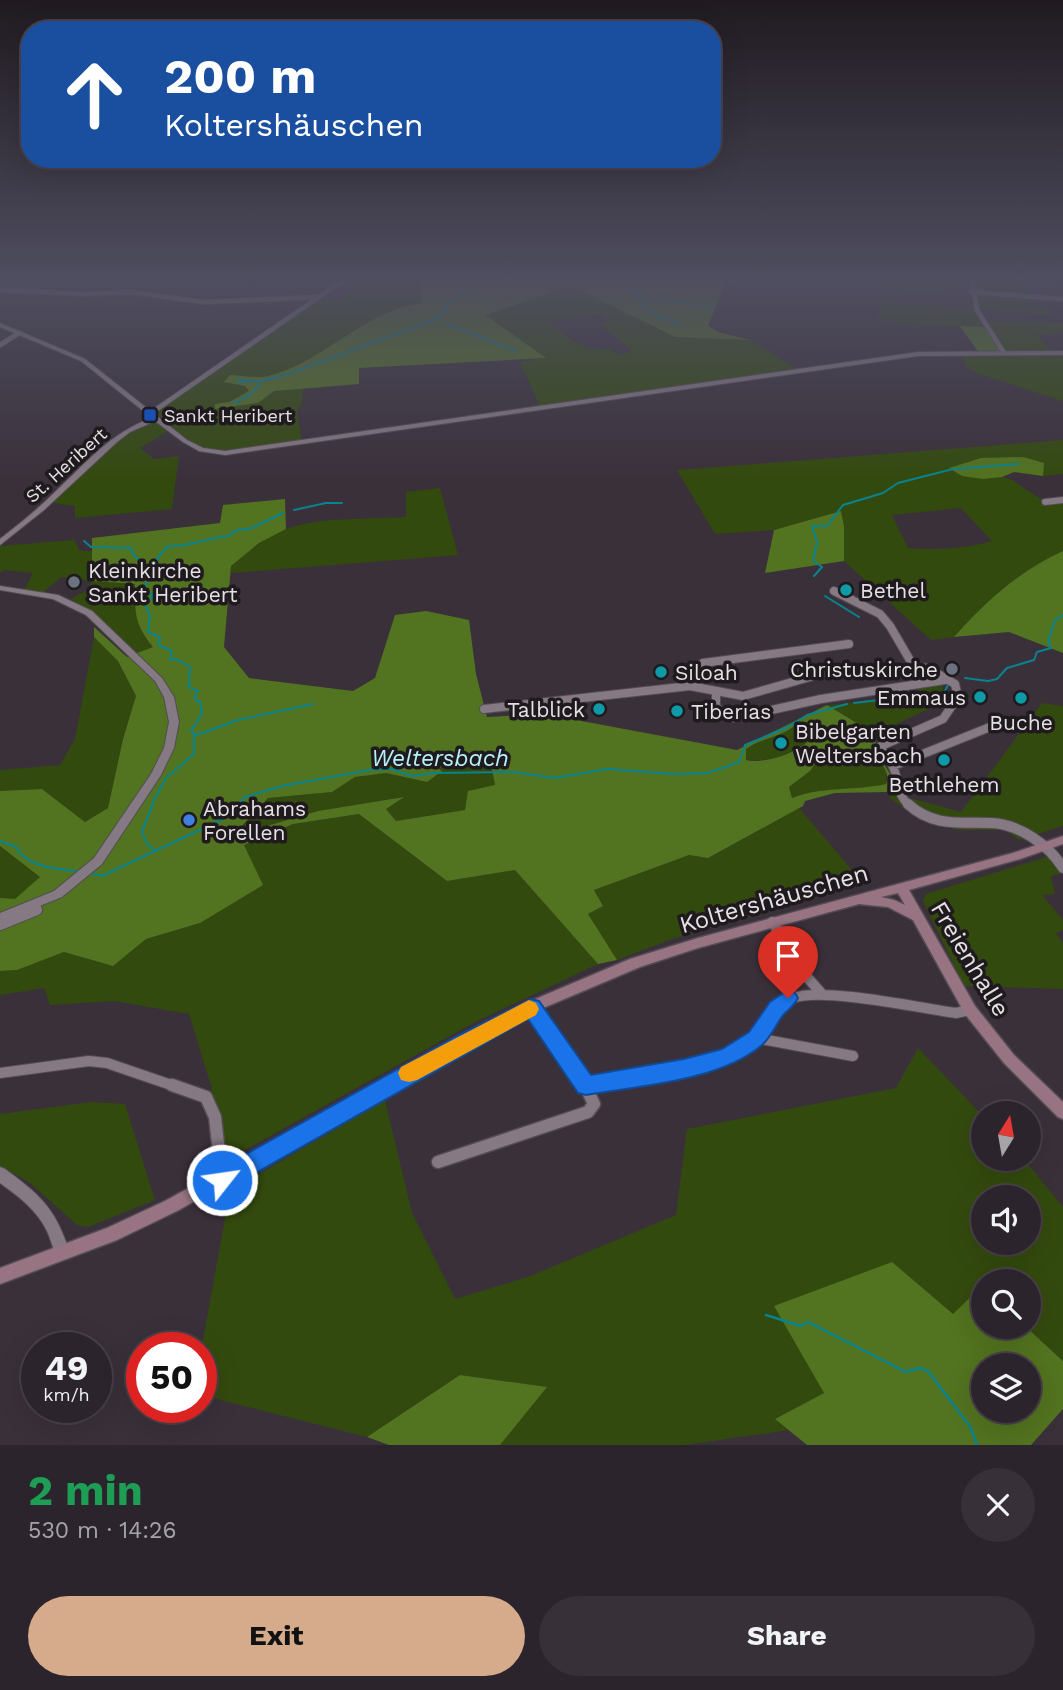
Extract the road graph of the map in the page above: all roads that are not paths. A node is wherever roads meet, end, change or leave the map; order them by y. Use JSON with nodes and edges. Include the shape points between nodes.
{"nodes":[{"id":1,"x":51,"y":346,"type":"edge"},
{"id":2,"x":249,"y":346,"type":"edge"},
{"id":3,"x":999,"y":346,"type":"edge"},
{"id":4,"x":1004,"y":353,"type":"junction"},
{"id":5,"x":1063,"y":353,"type":"edge"},
{"id":6,"x":154,"y":415,"type":"junction"},
{"id":7,"x":1063,"y":500,"type":"edge"},
{"id":8,"x":1045,"y":502,"type":"dead end"},
{"id":9,"x":0,"y":542,"type":"edge"},
{"id":10,"x":0,"y":588,"type":"edge"},
{"id":11,"x":834,"y":591,"type":"dead end"},
{"id":12,"x":849,"y":644,"type":"dead end"},
{"id":13,"x":914,"y":667,"type":"junction"},
{"id":14,"x":946,"y":680,"type":"junction"},
{"id":15,"x":690,"y":686,"type":"junction"},
{"id":16,"x":716,"y":692,"type":"junction"},
{"id":17,"x":484,"y":709,"type":"dead end"},
{"id":18,"x":1000,"y":723,"type":"dead end"},
{"id":19,"x":893,"y":766,"type":"junction"},
{"id":20,"x":1063,"y":840,"type":"edge"},
{"id":21,"x":1039,"y":849,"type":"junction"},
{"id":22,"x":1063,"y":868,"type":"edge"},
{"id":23,"x":901,"y":887,"type":"junction"},
{"id":24,"x":856,"y":900,"type":"junction"},
{"id":25,"x":35,"y":905,"type":"junction"},
{"id":26,"x":0,"y":918,"type":"edge"},
{"id":27,"x":918,"y":918,"type":"junction"},
{"id":28,"x":772,"y":922,"type":"junction"},
{"id":29,"x":0,"y":925,"type":"edge"},
{"id":30,"x":822,"y":994,"type":"junction"},
{"id":31,"x":531,"y":1007,"type":"junction"},
{"id":32,"x":970,"y":1010,"type":"junction"},
{"id":33,"x":756,"y":1038,"type":"junction"},
{"id":34,"x":853,"y":1056,"type":"dead end"},
{"id":35,"x":0,"y":1073,"type":"edge"},
{"id":36,"x":586,"y":1086,"type":"junction"},
{"id":37,"x":1063,"y":1112,"type":"edge"},
{"id":38,"x":438,"y":1162,"type":"dead end"},
{"id":39,"x":0,"y":1174,"type":"edge"},
{"id":40,"x":222,"y":1180,"type":"junction"},
{"id":41,"x":62,"y":1253,"type":"junction"},
{"id":42,"x":0,"y":1276,"type":"edge"}],
"edges":[{"from":1,"to":6,"type":"street","via":[[83,360]]},
{"from":2,"to":6,"type":"street"},
{"from":3,"to":4,"type":"street"},
{"from":4,"to":5,"type":"street"},
{"from":4,"to":6,"type":"street","via":[[904,355],[225,453],[193,446]]},
{"from":6,"to":9,"type":"street","name":"St. Heribert","via":[[117,439]]},
{"from":7,"to":8,"type":"street"},
{"from":10,"to":25,"type":"street","via":[[80,606],[159,680],[169,697],[174,722],[169,748],[156,775],[102,857],[58,894]]},
{"from":11,"to":13,"type":"street","via":[[877,612]]},
{"from":12,"to":15,"type":"street","via":[[703,663],[692,671]]},
{"from":13,"to":14,"type":"street","via":[[928,668]]},
{"from":13,"to":16,"type":"street","via":[[824,673],[743,696]]},
{"from":14,"to":16,"type":"street","via":[[807,701],[735,718],[720,713]]},
{"from":14,"to":19,"type":"street","via":[[955,684],[958,692],[948,715],[881,746]]},
{"from":15,"to":16,"type":"street"},
{"from":15,"to":17,"type":"street"},
{"from":18,"to":19,"type":"street"},
{"from":19,"to":21,"type":"street","via":[[900,797],[922,814],[954,825],[1013,827]]},
{"from":20,"to":21,"type":"main road","name":"Koltershäuschen"},
{"from":21,"to":22,"type":"street","via":[[1053,852]]},
{"from":21,"to":23,"type":"main road","name":"Koltershäuschen"},
{"from":23,"to":24,"type":"main road","name":"Koltershäuschen"},
{"from":23,"to":27,"type":"main road","name":"Freienhalle"},
{"from":24,"to":27,"type":"main road","via":[[890,903]]},
{"from":24,"to":28,"type":"main road","name":"Koltershäuschen"},
{"from":25,"to":26,"type":"street"},
{"from":25,"to":29,"type":"street","via":[[37,911]]},
{"from":27,"to":32,"type":"main road","name":"Freienhalle"},
{"from":28,"to":30,"type":"street","via":[[789,946],[791,959]]},
{"from":28,"to":31,"type":"main road","name":"Koltershäuschen","via":[[635,962]]},
{"from":30,"to":32,"type":"street","via":[[956,1013]]},
{"from":30,"to":33,"type":"street","via":[[788,998]]},
{"from":31,"to":36,"type":"street"},
{"from":31,"to":40,"type":"main road","name":"Koltershäuschen"},
{"from":32,"to":37,"type":"main road","name":"Freienhalle","via":[[1009,1059]]},
{"from":33,"to":34,"type":"street"},
{"from":33,"to":36,"type":"street","via":[[728,1057]]},
{"from":35,"to":40,"type":"street","via":[[89,1061],[206,1097],[215,1117]]},
{"from":36,"to":38,"type":"street","via":[[594,1104],[588,1112]]},
{"from":39,"to":41,"type":"street","via":[[51,1218]]},
{"from":40,"to":41,"type":"main road","name":"Koltershäuschen"},
{"from":41,"to":42,"type":"main road","name":"Koltershäuschen"}]}
